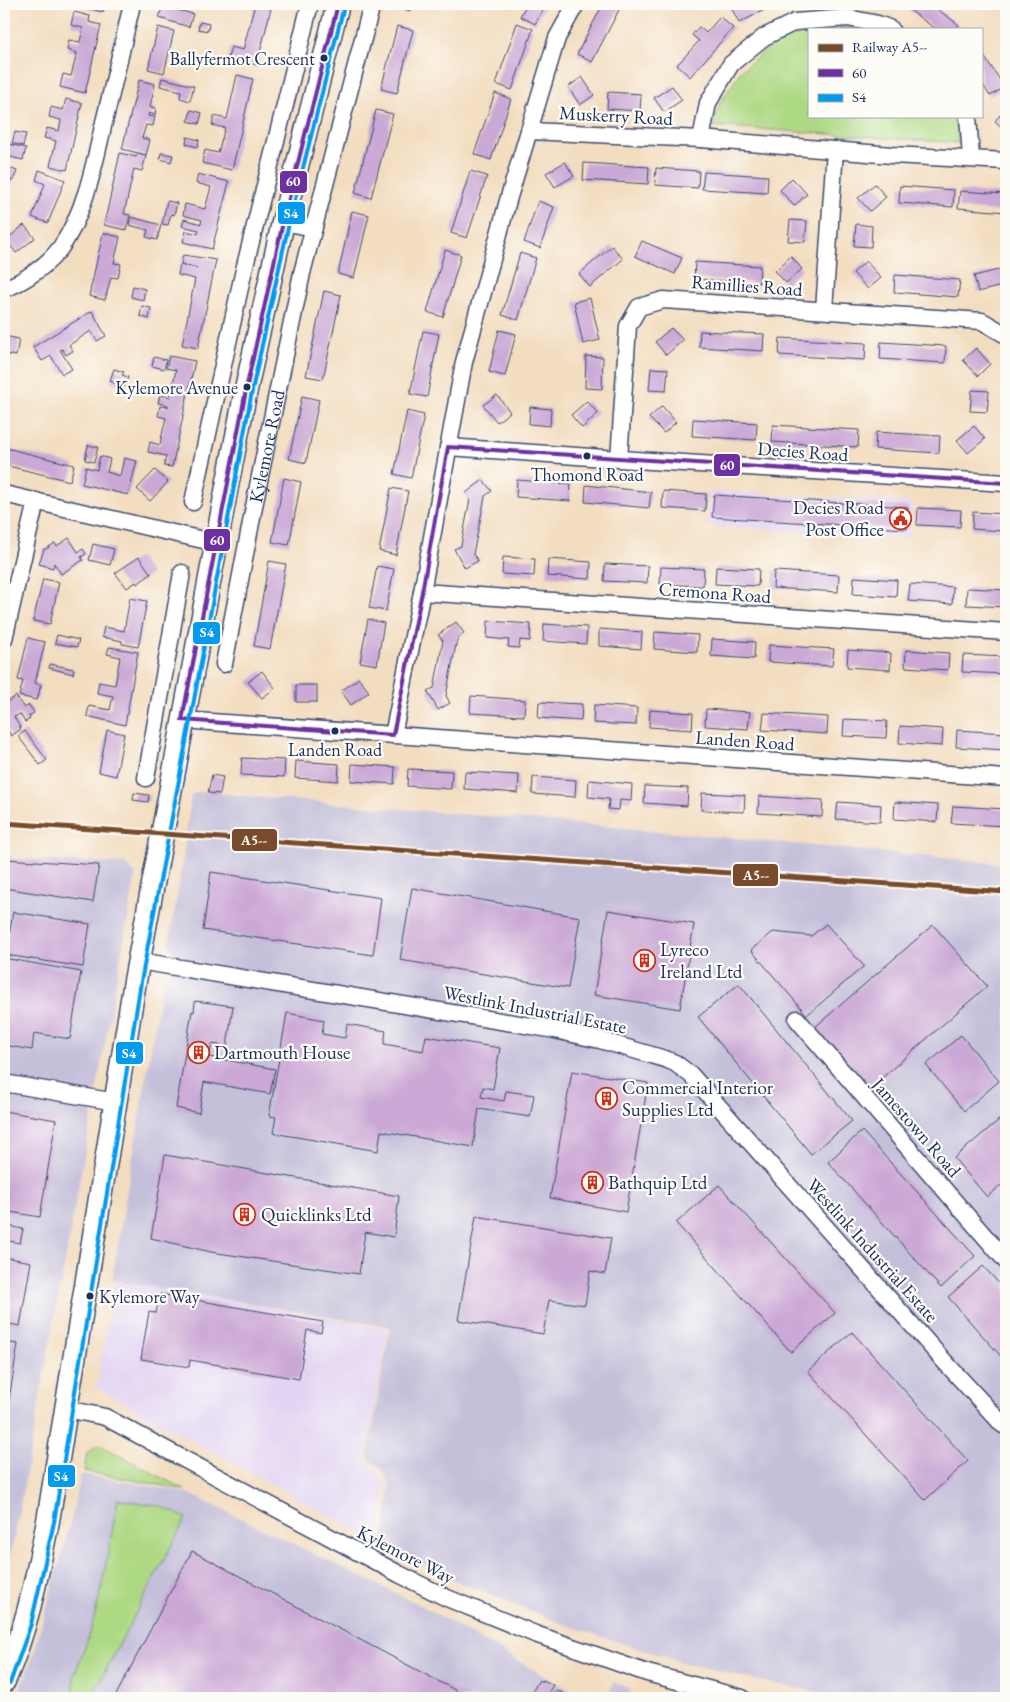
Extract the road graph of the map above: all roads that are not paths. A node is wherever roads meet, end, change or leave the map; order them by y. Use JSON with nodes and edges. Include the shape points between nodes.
{"nodes":[{"id":1,"x":132,"y":4,"type":"edge"},
{"id":2,"x":310,"y":4,"type":"edge"},
{"id":3,"x":338,"y":4,"type":"edge"},
{"id":4,"x":372,"y":4,"type":"edge"},
{"id":5,"x":576,"y":4,"type":"edge"},
{"id":6,"x":888,"y":28,"type":"edge"},
{"id":7,"x":968,"y":118,"type":"edge"},
{"id":8,"x":530,"y":131,"type":"junction"},
{"id":9,"x":701,"y":140,"type":"junction"},
{"id":10,"x":274,"y":147,"type":"junction"},
{"id":11,"x":835,"y":150,"type":"junction"},
{"id":12,"x":300,"y":154,"type":"junction"},
{"id":13,"x":971,"y":158,"type":"junction"},
{"id":14,"x":1006,"y":160,"type":"edge"},
{"id":15,"x":284,"y":222,"type":"junction"},
{"id":16,"x":314,"y":228,"type":"junction"},
{"id":17,"x":4,"y":288,"type":"edge"},
{"id":18,"x":824,"y":310,"type":"junction"},
{"id":19,"x":1006,"y":335,"type":"edge"},
{"id":20,"x":211,"y":422,"type":"junction"},
{"id":21,"x":239,"y":428,"type":"junction"},
{"id":22,"x":448,"y":447,"type":"junction"},
{"id":23,"x":618,"y":459,"type":"junction"},
{"id":24,"x":1006,"y":483,"type":"edge"},
{"id":25,"x":4,"y":494,"type":"edge"},
{"id":26,"x":36,"y":502,"type":"junction"},
{"id":27,"x":194,"y":502,"type":"dead end"},
{"id":28,"x":216,"y":543,"type":"junction"},
{"id":29,"x":182,"y":573,"type":"dead end"},
{"id":30,"x":422,"y":592,"type":"junction"},
{"id":31,"x":178,"y":600,"type":"junction"},
{"id":32,"x":205,"y":604,"type":"junction"},
{"id":33,"x":1006,"y":632,"type":"edge"},
{"id":34,"x":4,"y":639,"type":"edge"},
{"id":35,"x":224,"y":664,"type":"dead end"},
{"id":36,"x":182,"y":720,"type":"junction"},
{"id":37,"x":393,"y":735,"type":"junction"},
{"id":38,"x":149,"y":761,"type":"junction"},
{"id":39,"x":175,"y":765,"type":"junction"},
{"id":40,"x":146,"y":778,"type":"dead end"},
{"id":41,"x":1006,"y":778,"type":"edge"},
{"id":42,"x":139,"y":961,"type":"junction"},
{"id":43,"x":798,"y":1019,"type":"dead end"},
{"id":44,"x":4,"y":1083,"type":"edge"},
{"id":45,"x":116,"y":1102,"type":"junction"},
{"id":46,"x":1006,"y":1261,"type":"edge"},
{"id":47,"x":67,"y":1409,"type":"junction"},
{"id":48,"x":1003,"y":1425,"type":"dead end"},
{"id":49,"x":10,"y":1646,"type":"edge"},
{"id":50,"x":4,"y":1681,"type":"edge"},
{"id":51,"x":742,"y":1698,"type":"edge"}],
"edges":[{"from":1,"to":17,"type":"street","via":[[92,177],[73,227],[61,248],[45,264]]},
{"from":2,"to":10,"type":"street"},
{"from":3,"to":12,"type":"main road","name":"Kylemore Road"},
{"from":4,"to":16,"type":"street","name":"Kylemore Road"},
{"from":5,"to":8,"type":"street","via":[[557,38]]},
{"from":6,"to":9,"type":"street","via":[[848,18],[795,22],[764,36],[730,64],[708,103]]},
{"from":7,"to":13,"type":"street"},
{"from":8,"to":9,"type":"street","name":"Muskerry Road"},
{"from":8,"to":22,"type":"street","via":[[464,362]]},
{"from":9,"to":11,"type":"street","name":"Muskerry Road"},
{"from":10,"to":12,"type":"street"},
{"from":10,"to":20,"type":"street"},
{"from":11,"to":13,"type":"street","name":"Muskerry Road"},
{"from":11,"to":18,"type":"street"},
{"from":12,"to":15,"type":"main road","name":"Kylemore Road"},
{"from":13,"to":14,"type":"street","name":"Muskerry Road"},
{"from":15,"to":16,"type":"street"},
{"from":15,"to":21,"type":"main road","name":"Kylemore Road"},
{"from":16,"to":35,"type":"street","name":"Kylemore Road","via":[[270,427]]},
{"from":18,"to":19,"type":"street","name":"Ramillies Road","via":[[982,321]]},
{"from":18,"to":23,"type":"street","name":"Ramillies Road","via":[[663,300],[639,306],[628,326]]},
{"from":20,"to":21,"type":"street"},
{"from":20,"to":27,"type":"street"},
{"from":21,"to":28,"type":"main road","name":"Kylemore Road"},
{"from":22,"to":23,"type":"street","name":"Decies Road"},
{"from":22,"to":30,"type":"street"},
{"from":23,"to":24,"type":"street","name":"Decies Road"},
{"from":25,"to":26,"type":"street"},
{"from":26,"to":28,"type":"street"},
{"from":26,"to":34,"type":"street"},
{"from":28,"to":32,"type":"main road","name":"Kylemore Road"},
{"from":29,"to":31,"type":"street"},
{"from":30,"to":33,"type":"street","name":"Cremona Road"},
{"from":30,"to":37,"type":"street"},
{"from":31,"to":32,"type":"street"},
{"from":31,"to":38,"type":"street"},
{"from":32,"to":36,"type":"main road","name":"Kylemore Road"},
{"from":36,"to":37,"type":"street","name":"Landen Road"},
{"from":36,"to":39,"type":"main road","name":"Kylemore Road"},
{"from":37,"to":41,"type":"street","name":"Landen Road"},
{"from":38,"to":39,"type":"street"},
{"from":38,"to":40,"type":"street"},
{"from":39,"to":42,"type":"main road","name":"Kylemore Road"},
{"from":42,"to":45,"type":"main road","name":"Kylemore Road"},
{"from":42,"to":48,"type":"street","name":"Westlink Industrial Estate","via":[[554,1030],[675,1063],[705,1090]]},
{"from":43,"to":46,"type":"street","name":"Jamestown Road"},
{"from":44,"to":45,"type":"street"},
{"from":45,"to":47,"type":"main road","name":"Kylemore Road"},
{"from":47,"to":49,"type":"main road","name":"Kylemore Road","via":[[30,1607]]},
{"from":47,"to":51,"type":"street","name":"Kylemore Way","via":[[110,1420],[399,1574],[501,1621],[647,1673]]},
{"from":49,"to":50,"type":"main road","name":"Kylemore Road"}]}
